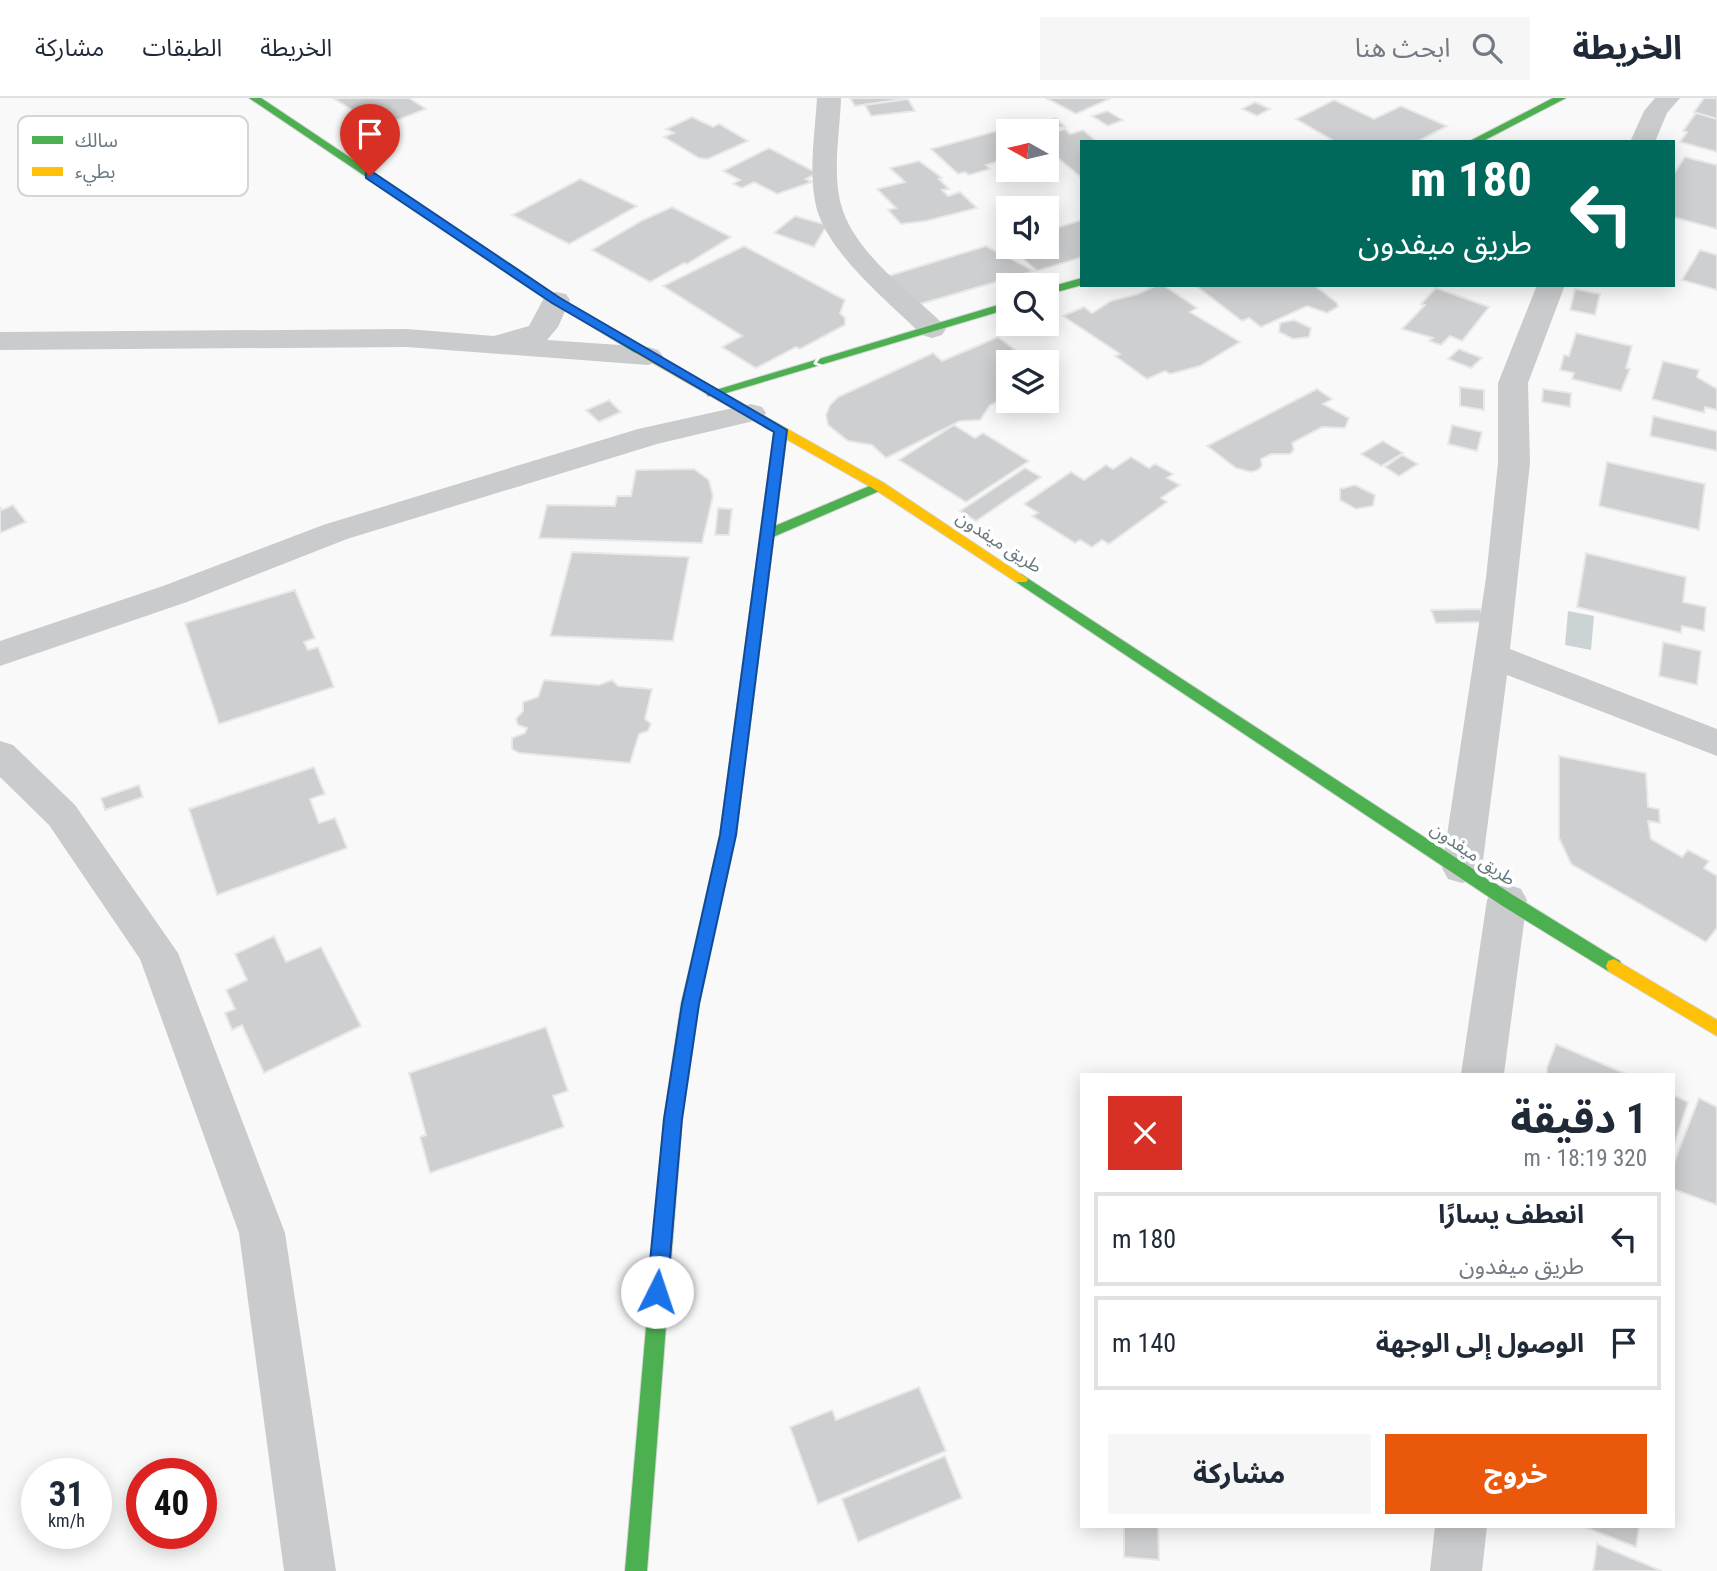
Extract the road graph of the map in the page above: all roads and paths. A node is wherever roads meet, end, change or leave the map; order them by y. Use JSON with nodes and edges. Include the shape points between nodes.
{"nodes":[{"id":1,"x":254,"y":98,"type":"edge"},
{"id":2,"x":829,"y":98,"type":"edge"},
{"id":3,"x":1561,"y":98,"type":"edge"},
{"id":4,"x":1668,"y":98,"type":"edge"},
{"id":5,"x":1478,"y":140,"type":"edge"},
{"id":6,"x":1643,"y":140,"type":"edge"},
{"id":7,"x":1080,"y":282,"type":"edge"},
{"id":8,"x":1550,"y":287,"type":"edge"},
{"id":9,"x":1059,"y":288,"type":"edge"},
{"id":10,"x":556,"y":300,"type":"junction"},
{"id":11,"x":996,"y":309,"type":"edge"},
{"id":12,"x":932,"y":329,"type":"junction"},
{"id":13,"x":0,"y":341,"type":"edge"},
{"id":14,"x":482,"y":343,"type":"junction"},
{"id":15,"x":648,"y":356,"type":"junction"},
{"id":16,"x":835,"y":374,"type":"dead end"},
{"id":17,"x":712,"y":393,"type":"junction"},
{"id":18,"x":757,"y":410,"type":"junction"},
{"id":19,"x":781,"y":430,"type":"junction"},
{"id":20,"x":649,"y":436,"type":"junction"},
{"id":21,"x":879,"y":486,"type":"junction"},
{"id":22,"x":768,"y":534,"type":"junction"},
{"id":23,"x":0,"y":654,"type":"edge"},
{"id":24,"x":1491,"y":654,"type":"junction"},
{"id":25,"x":1717,"y":743,"type":"edge"},
{"id":26,"x":0,"y":755,"type":"edge"},
{"id":27,"x":1462,"y":868,"type":"junction"},
{"id":28,"x":1507,"y":900,"type":"junction"},
{"id":29,"x":1717,"y":1030,"type":"edge"},
{"id":30,"x":1482,"y":1073,"type":"edge"},
{"id":31,"x":1461,"y":1528,"type":"edge"},
{"id":32,"x":310,"y":1571,"type":"edge"},
{"id":33,"x":636,"y":1571,"type":"edge"},
{"id":34,"x":1455,"y":1571,"type":"edge"}],
"edges":[{"from":1,"to":10,"type":"main road","name":"طريق ميفدون"},
{"from":2,"to":12,"type":"street","via":[[829,209],[841,236]]},
{"from":3,"to":5,"type":"main road"},
{"from":4,"to":6,"type":"street","via":[[1656,111]]},
{"from":7,"to":9,"type":"main road"},
{"from":8,"to":24,"type":"street","via":[[1513,383],[1514,463]]},
{"from":10,"to":14,"type":"street","via":[[545,329],[533,338]]},
{"from":10,"to":15,"type":"main road","name":"طريق ميفدون"},
{"from":11,"to":12,"type":"main road"},
{"from":12,"to":16,"type":"main road"},
{"from":12,"to":17,"type":"main road","one_way":true},
{"from":13,"to":14,"type":"street","via":[[338,337]]},
{"from":14,"to":15,"type":"street"},
{"from":15,"to":17,"type":"main road","name":"طريق ميفدون"},
{"from":17,"to":18,"type":"main road","name":"طريق ميفدون"},
{"from":17,"to":20,"type":"street"},
{"from":18,"to":19,"type":"main road","name":"طريق ميفدون"},
{"from":18,"to":20,"type":"street"},
{"from":19,"to":21,"type":"main road","name":"طريق ميفدون"},
{"from":19,"to":22,"type":"main road"},
{"from":20,"to":23,"type":"street","via":[[335,532],[175,594]]},
{"from":21,"to":22,"type":"main road"},
{"from":21,"to":27,"type":"main road","name":"طريق ميفدون"},
{"from":22,"to":33,"type":"main road","via":[[728,835],[690,1004],[673,1119]]},
{"from":24,"to":25,"type":"street"},
{"from":24,"to":27,"type":"street"},
{"from":26,"to":32,"type":"street","via":[[62,814],[158,953],[262,1233]]},
{"from":27,"to":28,"type":"main road","name":"طريق ميفدون"},
{"from":28,"to":29,"type":"main road","name":"طريق ميفدون"},
{"from":28,"to":30,"type":"street"},
{"from":31,"to":34,"type":"street"}]}
